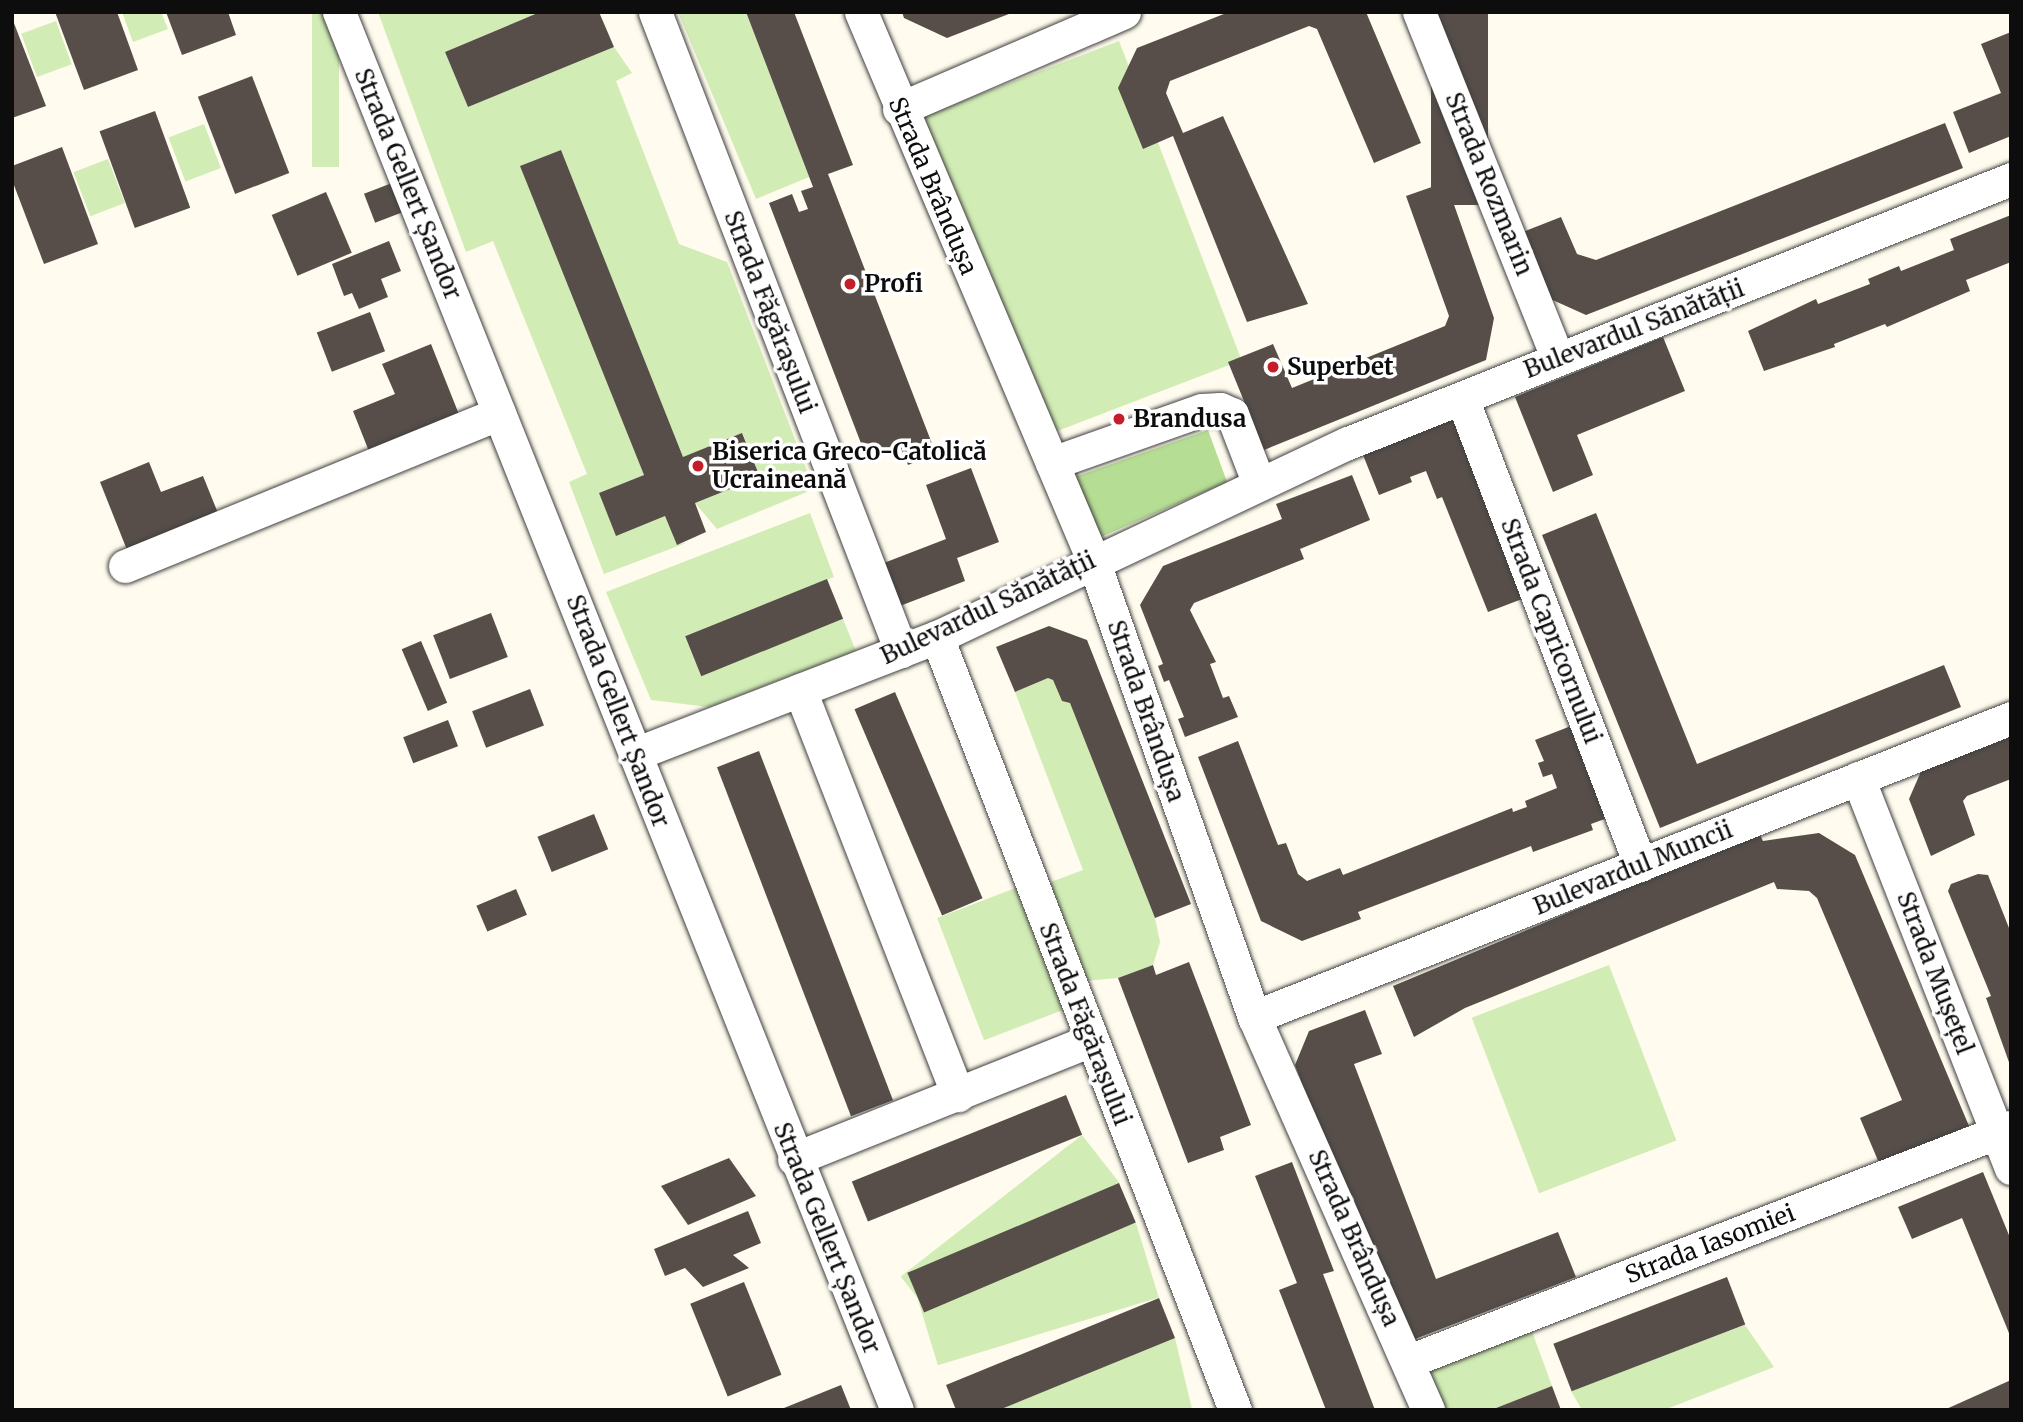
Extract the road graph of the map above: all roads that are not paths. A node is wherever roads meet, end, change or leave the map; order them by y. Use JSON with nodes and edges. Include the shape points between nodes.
{"nodes":[{"id":1,"x":339,"y":12,"type":"edge"},
{"id":2,"x":654,"y":12,"type":"edge"},
{"id":3,"x":861,"y":12,"type":"edge"},
{"id":4,"x":1124,"y":12,"type":"edge"},
{"id":5,"x":1419,"y":12,"type":"edge"},
{"id":6,"x":899,"y":109,"type":"junction"},
{"id":7,"x":2011,"y":179,"type":"edge"},
{"id":8,"x":1557,"y":357,"type":"junction"},
{"id":9,"x":1462,"y":398,"type":"junction"},
{"id":10,"x":499,"y":413,"type":"junction"},
{"id":11,"x":1052,"y":463,"type":"junction"},
{"id":12,"x":1259,"y":484,"type":"junction"},
{"id":13,"x":1093,"y":560,"type":"junction"},
{"id":14,"x":125,"y":566,"type":"dead end"},
{"id":15,"x":937,"y":637,"type":"junction"},
{"id":16,"x":901,"y":650,"type":"junction"},
{"id":17,"x":800,"y":690,"type":"junction"},
{"id":18,"x":2011,"y":718,"type":"edge"},
{"id":19,"x":635,"y":754,"type":"junction"},
{"id":20,"x":1858,"y":778,"type":"junction"},
{"id":21,"x":1640,"y":865,"type":"junction"},
{"id":22,"x":1254,"y":1017,"type":"junction"},
{"id":23,"x":1091,"y":1040,"type":"junction"},
{"id":24,"x":958,"y":1095,"type":"junction"},
{"id":25,"x":2004,"y":1130,"type":"edge"},
{"id":26,"x":794,"y":1159,"type":"junction"},
{"id":27,"x":2011,"y":1168,"type":"edge"},
{"id":28,"x":1409,"y":1361,"type":"junction"},
{"id":29,"x":897,"y":1410,"type":"edge"},
{"id":30,"x":1235,"y":1410,"type":"edge"},
{"id":31,"x":1427,"y":1410,"type":"edge"}],
"edges":[{"from":1,"to":10,"type":"street","name":"Strada Gellert Șandor"},
{"from":2,"to":16,"type":"street","name":"Strada Făgărașului"},
{"from":3,"to":6,"type":"street","name":"Strada Brândușa"},
{"from":4,"to":6,"type":"street"},
{"from":5,"to":8,"type":"street","name":"Strada Rozmarin"},
{"from":6,"to":11,"type":"street","name":"Strada Brândușa"},
{"from":7,"to":8,"type":"street","name":"Bulevardul Sănătății"},
{"from":8,"to":9,"type":"street","name":"Bulevardul Sănătății"},
{"from":9,"to":12,"type":"street","name":"Bulevardul Sănătății"},
{"from":9,"to":21,"type":"street","name":"Strada Capricornului"},
{"from":10,"to":14,"type":"street"},
{"from":10,"to":19,"type":"street","name":"Strada Gellert Șandor"},
{"from":11,"to":12,"type":"street","via":[[1202,410],[1220,409],[1232,414]]},
{"from":11,"to":13,"type":"street","name":"Strada Brândușa"},
{"from":12,"to":13,"type":"street","name":"Bulevardul Sănătății"},
{"from":13,"to":15,"type":"street","name":"Bulevardul Sănătății"},
{"from":13,"to":22,"type":"street","name":"Strada Brândușa"},
{"from":15,"to":16,"type":"street","name":"Bulevardul Sănătății"},
{"from":15,"to":23,"type":"street","name":"Strada Făgărașului"},
{"from":16,"to":17,"type":"street","name":"Bulevardul Sănătății"},
{"from":17,"to":19,"type":"street","name":"Bulevardul Sănătății"},
{"from":17,"to":24,"type":"street"},
{"from":18,"to":20,"type":"street","name":"Bulevardul Muncii"},
{"from":19,"to":26,"type":"street","name":"Strada Gellert Șandor"},
{"from":20,"to":21,"type":"street","name":"Bulevardul Muncii"},
{"from":20,"to":25,"type":"street","name":"Strada Mușețel"},
{"from":21,"to":22,"type":"street","name":"Bulevardul Muncii"},
{"from":22,"to":28,"type":"street","name":"Strada Brândușa"},
{"from":23,"to":24,"type":"street"},
{"from":23,"to":30,"type":"street","name":"Strada Făgărașului"},
{"from":24,"to":26,"type":"street"},
{"from":25,"to":27,"type":"street","name":"Strada Mușețel"},
{"from":25,"to":28,"type":"street","name":"Strada Iasomiei"},
{"from":26,"to":29,"type":"street","name":"Strada Gellert Șandor"},
{"from":28,"to":31,"type":"street","name":"Strada Brândușa"}]}
